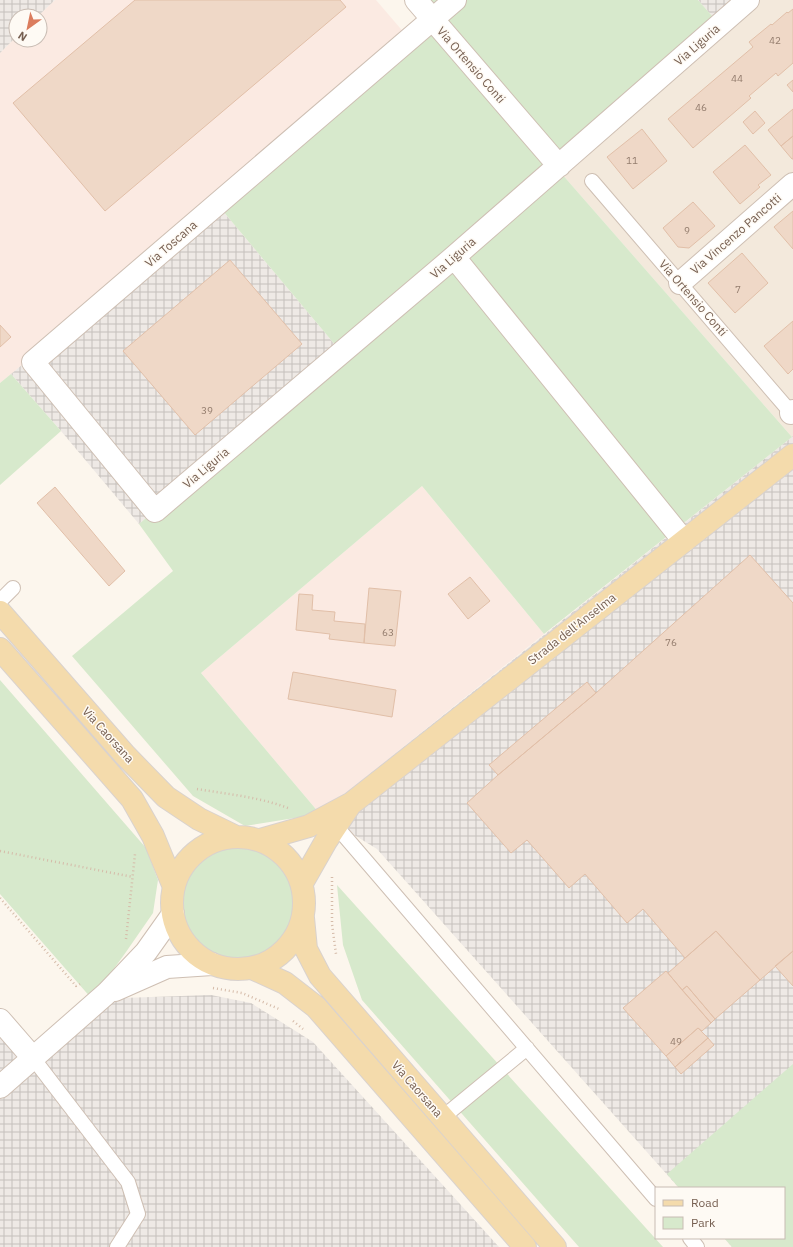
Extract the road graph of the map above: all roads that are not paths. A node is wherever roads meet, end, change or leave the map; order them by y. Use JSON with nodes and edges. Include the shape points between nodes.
{"nodes":[{"id":1,"x":416,"y":0,"type":"edge"},
{"id":2,"x":455,"y":0,"type":"edge"},
{"id":3,"x":748,"y":0,"type":"edge"},
{"id":4,"x":432,"y":20,"type":"junction"},
{"id":5,"x":559,"y":166,"type":"junction"},
{"id":6,"x":592,"y":182,"type":"dead end"},
{"id":7,"x":793,"y":184,"type":"edge"},
{"id":8,"x":454,"y":257,"type":"junction"},
{"id":9,"x":680,"y":283,"type":"junction"},
{"id":10,"x":792,"y":413,"type":"edge"},
{"id":11,"x":793,"y":455,"type":"edge"},
{"id":12,"x":155,"y":511,"type":"joint"},
{"id":13,"x":684,"y":541,"type":"junction"},
{"id":14,"x":13,"y":588,"type":"dead end"},
{"id":15,"x":0,"y":601,"type":"edge"},
{"id":16,"x":0,"y":612,"type":"edge"},
{"id":17,"x":0,"y":649,"type":"edge"},
{"id":18,"x":352,"y":803,"type":"junction"},
{"id":19,"x":336,"y":826,"type":"junction"},
{"id":20,"x":234,"y":836,"type":"junction"},
{"id":21,"x":260,"y":840,"type":"junction"},
{"id":22,"x":302,"y":883,"type":"junction"},
{"id":23,"x":174,"y":886,"type":"junction"},
{"id":24,"x":173,"y":914,"type":"junction"},
{"id":25,"x":303,"y":918,"type":"junction"},
{"id":26,"x":212,"y":964,"type":"junction"},
{"id":27,"x":252,"y":968,"type":"junction"},
{"id":28,"x":107,"y":994,"type":"junction"},
{"id":29,"x":0,"y":1020,"type":"edge"},
{"id":30,"x":526,"y":1048,"type":"junction"},
{"id":31,"x":33,"y":1058,"type":"junction"},
{"id":32,"x":0,"y":1087,"type":"edge"},
{"id":33,"x":442,"y":1118,"type":"junction"},
{"id":34,"x":655,"y":1198,"type":"edge"},
{"id":35,"x":691,"y":1239,"type":"edge"},
{"id":36,"x":116,"y":1247,"type":"edge"},
{"id":37,"x":525,"y":1247,"type":"edge"},
{"id":38,"x":555,"y":1247,"type":"edge"},
{"id":39,"x":698,"y":1247,"type":"edge"}],
"edges":[{"from":1,"to":4,"type":"street","name":"Via Ortensio Conti"},
{"from":2,"to":4,"type":"street","name":"Via Toscana"},
{"from":3,"to":5,"type":"street","name":"Via Liguria"},
{"from":4,"to":5,"type":"street","name":"Via Ortensio Conti"},
{"from":4,"to":12,"type":"street","name":"Via Toscana","via":[[33,362]]},
{"from":5,"to":8,"type":"street","name":"Via Liguria"},
{"from":6,"to":9,"type":"lane","name":"Via Ortensio Conti"},
{"from":7,"to":9,"type":"street","name":"Via Vincenzo Pancotti"},
{"from":8,"to":12,"type":"street","name":"Via Liguria"},
{"from":8,"to":13,"type":"street"},
{"from":9,"to":10,"type":"lane","name":"Via Ortensio Conti"},
{"from":11,"to":13,"type":"main road","name":"Strada dell'Anselma"},
{"from":13,"to":18,"type":"main road","name":"Strada dell'Anselma"},
{"from":14,"to":15,"type":"lane"},
{"from":16,"to":20,"type":"main road","name":"Via Caorsana","via":[[166,798],[199,819]]},
{"from":17,"to":23,"type":"main road","name":"Via Caorsana","via":[[132,799],[153,836]]},
{"from":18,"to":19,"type":"main road","name":"Strada dell'Anselma"},
{"from":18,"to":21,"type":"main road","name":"Strada dell'Anselma","via":[[309,826]]},
{"from":19,"to":22,"type":"main road","name":"Strada dell'Anselma"},
{"from":19,"to":30,"type":"lane"},
{"from":20,"to":21,"type":"main road"},
{"from":20,"to":23,"type":"main road","via":[[214,840],[195,851],[182,867]]},
{"from":21,"to":22,"type":"main road","via":[[278,849],[292,864]]},
{"from":22,"to":25,"type":"main road","via":[[305,900]]},
{"from":23,"to":24,"type":"main road"},
{"from":24,"to":26,"type":"main road","via":[[180,935],[194,952]]},
{"from":24,"to":28,"type":"street","via":[[146,952]]},
{"from":25,"to":27,"type":"main road","via":[[296,936],[285,950],[269,962]]},
{"from":25,"to":33,"type":"main road","name":"Via Caorsana","via":[[306,949],[320,976]]},
{"from":26,"to":27,"type":"main road","via":[[232,969]]},
{"from":26,"to":28,"type":"street","via":[[167,967]]},
{"from":27,"to":37,"type":"main road","name":"Via Caorsana","via":[[285,983],[316,1008]]},
{"from":28,"to":31,"type":"street"},
{"from":29,"to":31,"type":"street"},
{"from":30,"to":33,"type":"lane"},
{"from":30,"to":34,"type":"lane"},
{"from":31,"to":32,"type":"street"},
{"from":31,"to":36,"type":"lane","via":[[128,1182],[138,1214]]},
{"from":33,"to":38,"type":"main road","name":"Via Caorsana"},
{"from":35,"to":39,"type":"lane"}]}
